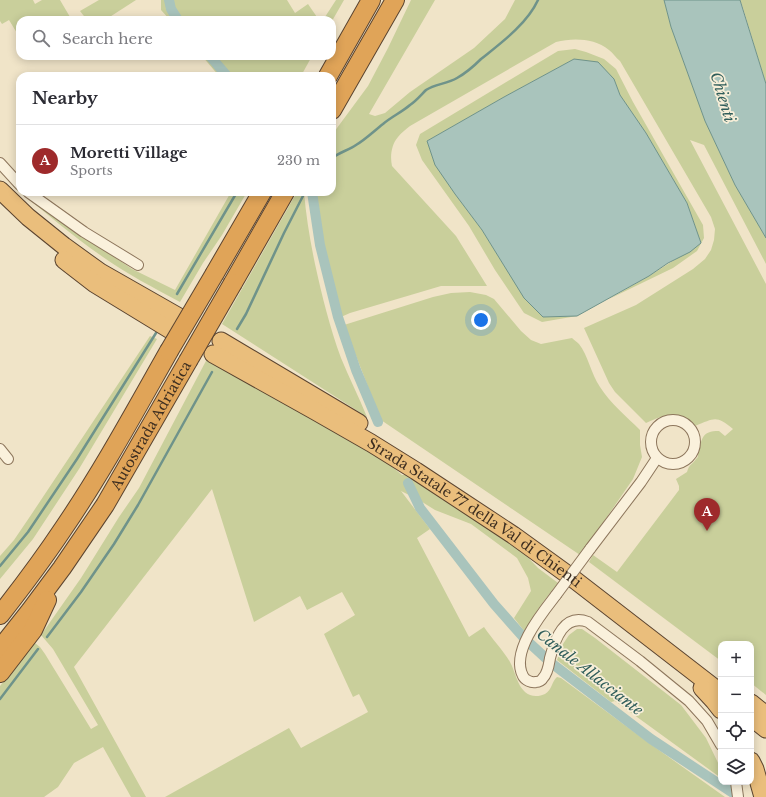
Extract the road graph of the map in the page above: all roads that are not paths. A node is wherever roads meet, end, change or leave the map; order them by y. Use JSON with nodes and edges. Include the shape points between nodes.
{"nodes":[{"id":1,"x":371,"y":0,"type":"edge"},
{"id":2,"x":395,"y":0,"type":"edge"},
{"id":3,"x":330,"y":72,"type":"edge"},
{"id":4,"x":336,"y":103,"type":"edge"},
{"id":5,"x":0,"y":163,"type":"edge"},
{"id":6,"x":16,"y":181,"type":"edge"},
{"id":7,"x":0,"y":190,"type":"edge"},
{"id":8,"x":34,"y":196,"type":"edge"},
{"id":9,"x":260,"y":196,"type":"edge"},
{"id":10,"x":283,"y":196,"type":"edge"},
{"id":11,"x":0,"y":206,"type":"edge"},
{"id":12,"x":138,"y":265,"type":"dead end"},
{"id":13,"x":217,"y":348,"type":"dead end"},
{"id":14,"x":0,"y":449,"type":"edge"},
{"id":15,"x":657,"y":458,"type":"junction"},
{"id":16,"x":8,"y":459,"type":"dead end"},
{"id":17,"x":416,"y":464,"type":"junction"},
{"id":18,"x":97,"y":477,"type":"junction"},
{"id":19,"x":547,"y":559,"type":"junction"},
{"id":20,"x":62,"y":568,"type":"junction"},
{"id":21,"x":0,"y":595,"type":"edge"},
{"id":22,"x":0,"y":615,"type":"edge"},
{"id":23,"x":0,"y":649,"type":"edge"},
{"id":24,"x":0,"y":673,"type":"edge"},
{"id":25,"x":718,"y":677,"type":"edge"},
{"id":26,"x":718,"y":691,"type":"edge"},
{"id":27,"x":754,"y":703,"type":"edge"},
{"id":28,"x":754,"y":704,"type":"edge"},
{"id":29,"x":718,"y":706,"type":"edge"},
{"id":30,"x":766,"y":707,"type":"edge"},
{"id":31,"x":766,"y":714,"type":"edge"},
{"id":32,"x":754,"y":719,"type":"edge"},
{"id":33,"x":766,"y":729,"type":"edge"},
{"id":34,"x":718,"y":740,"type":"edge"},
{"id":35,"x":754,"y":767,"type":"edge"},
{"id":36,"x":736,"y":785,"type":"edge"},
{"id":37,"x":738,"y":797,"type":"edge"},
{"id":38,"x":763,"y":797,"type":"edge"}],
"edges":[{"from":1,"to":3,"type":"highway"},
{"from":2,"to":4,"type":"highway"},
{"from":5,"to":6,"type":"street"},
{"from":7,"to":11,"type":"highway","via":[[64,246],[175,324],[95,284],[54,253]]},
{"from":8,"to":12,"type":"street","via":[[84,232]]},
{"from":9,"to":18,"type":"highway","name":"Autostrada Adriatica","bridge":true},
{"from":10,"to":20,"type":"highway","name":"Autostrada Adriatica","bridge":true,"via":[[105,505]]},
{"from":13,"to":17,"type":"highway","name":"Strada Statale 77 della Val di Chienti"},
{"from":14,"to":16,"type":"street"},
{"from":15,"to":15,"type":"street","via":[[667,464],[679,464],[690,457],[695,438],[688,426],[682,422],[668,420],[656,428],[652,434],[651,447]]},
{"from":15,"to":34,"type":"street","bridge":true,"via":[[539,617],[523,647],[520,667],[525,679],[540,681],[545,676],[556,639],[563,628],[568,623],[581,619],[640,661],[689,701],[707,721]]},
{"from":17,"to":19,"type":"highway","name":"Strada Statale 77 della Val di Chienti"},
{"from":17,"to":25,"type":"highway","name":"Strada Statale 77 della Val di Chienti","via":[[517,525],[571,563]]},
{"from":18,"to":21,"type":"highway","via":[[63,510],[23,569]]},
{"from":18,"to":22,"type":"highway","name":"Autostrada Adriatica","via":[[64,529]]},
{"from":19,"to":26,"type":"highway","name":"Strada Statale 77 della Val di Chienti"},
{"from":19,"to":29,"type":"highway","via":[[567,582],[696,683]]},
{"from":20,"to":23,"type":"highway","name":"Autostrada Adriatica"},
{"from":20,"to":24,"type":"highway","via":[[34,630]]},
{"from":27,"to":30,"type":"highway"},
{"from":28,"to":31,"type":"highway"},
{"from":32,"to":33,"type":"highway"},
{"from":35,"to":38,"type":"highway"},
{"from":36,"to":37,"type":"street"}]}
